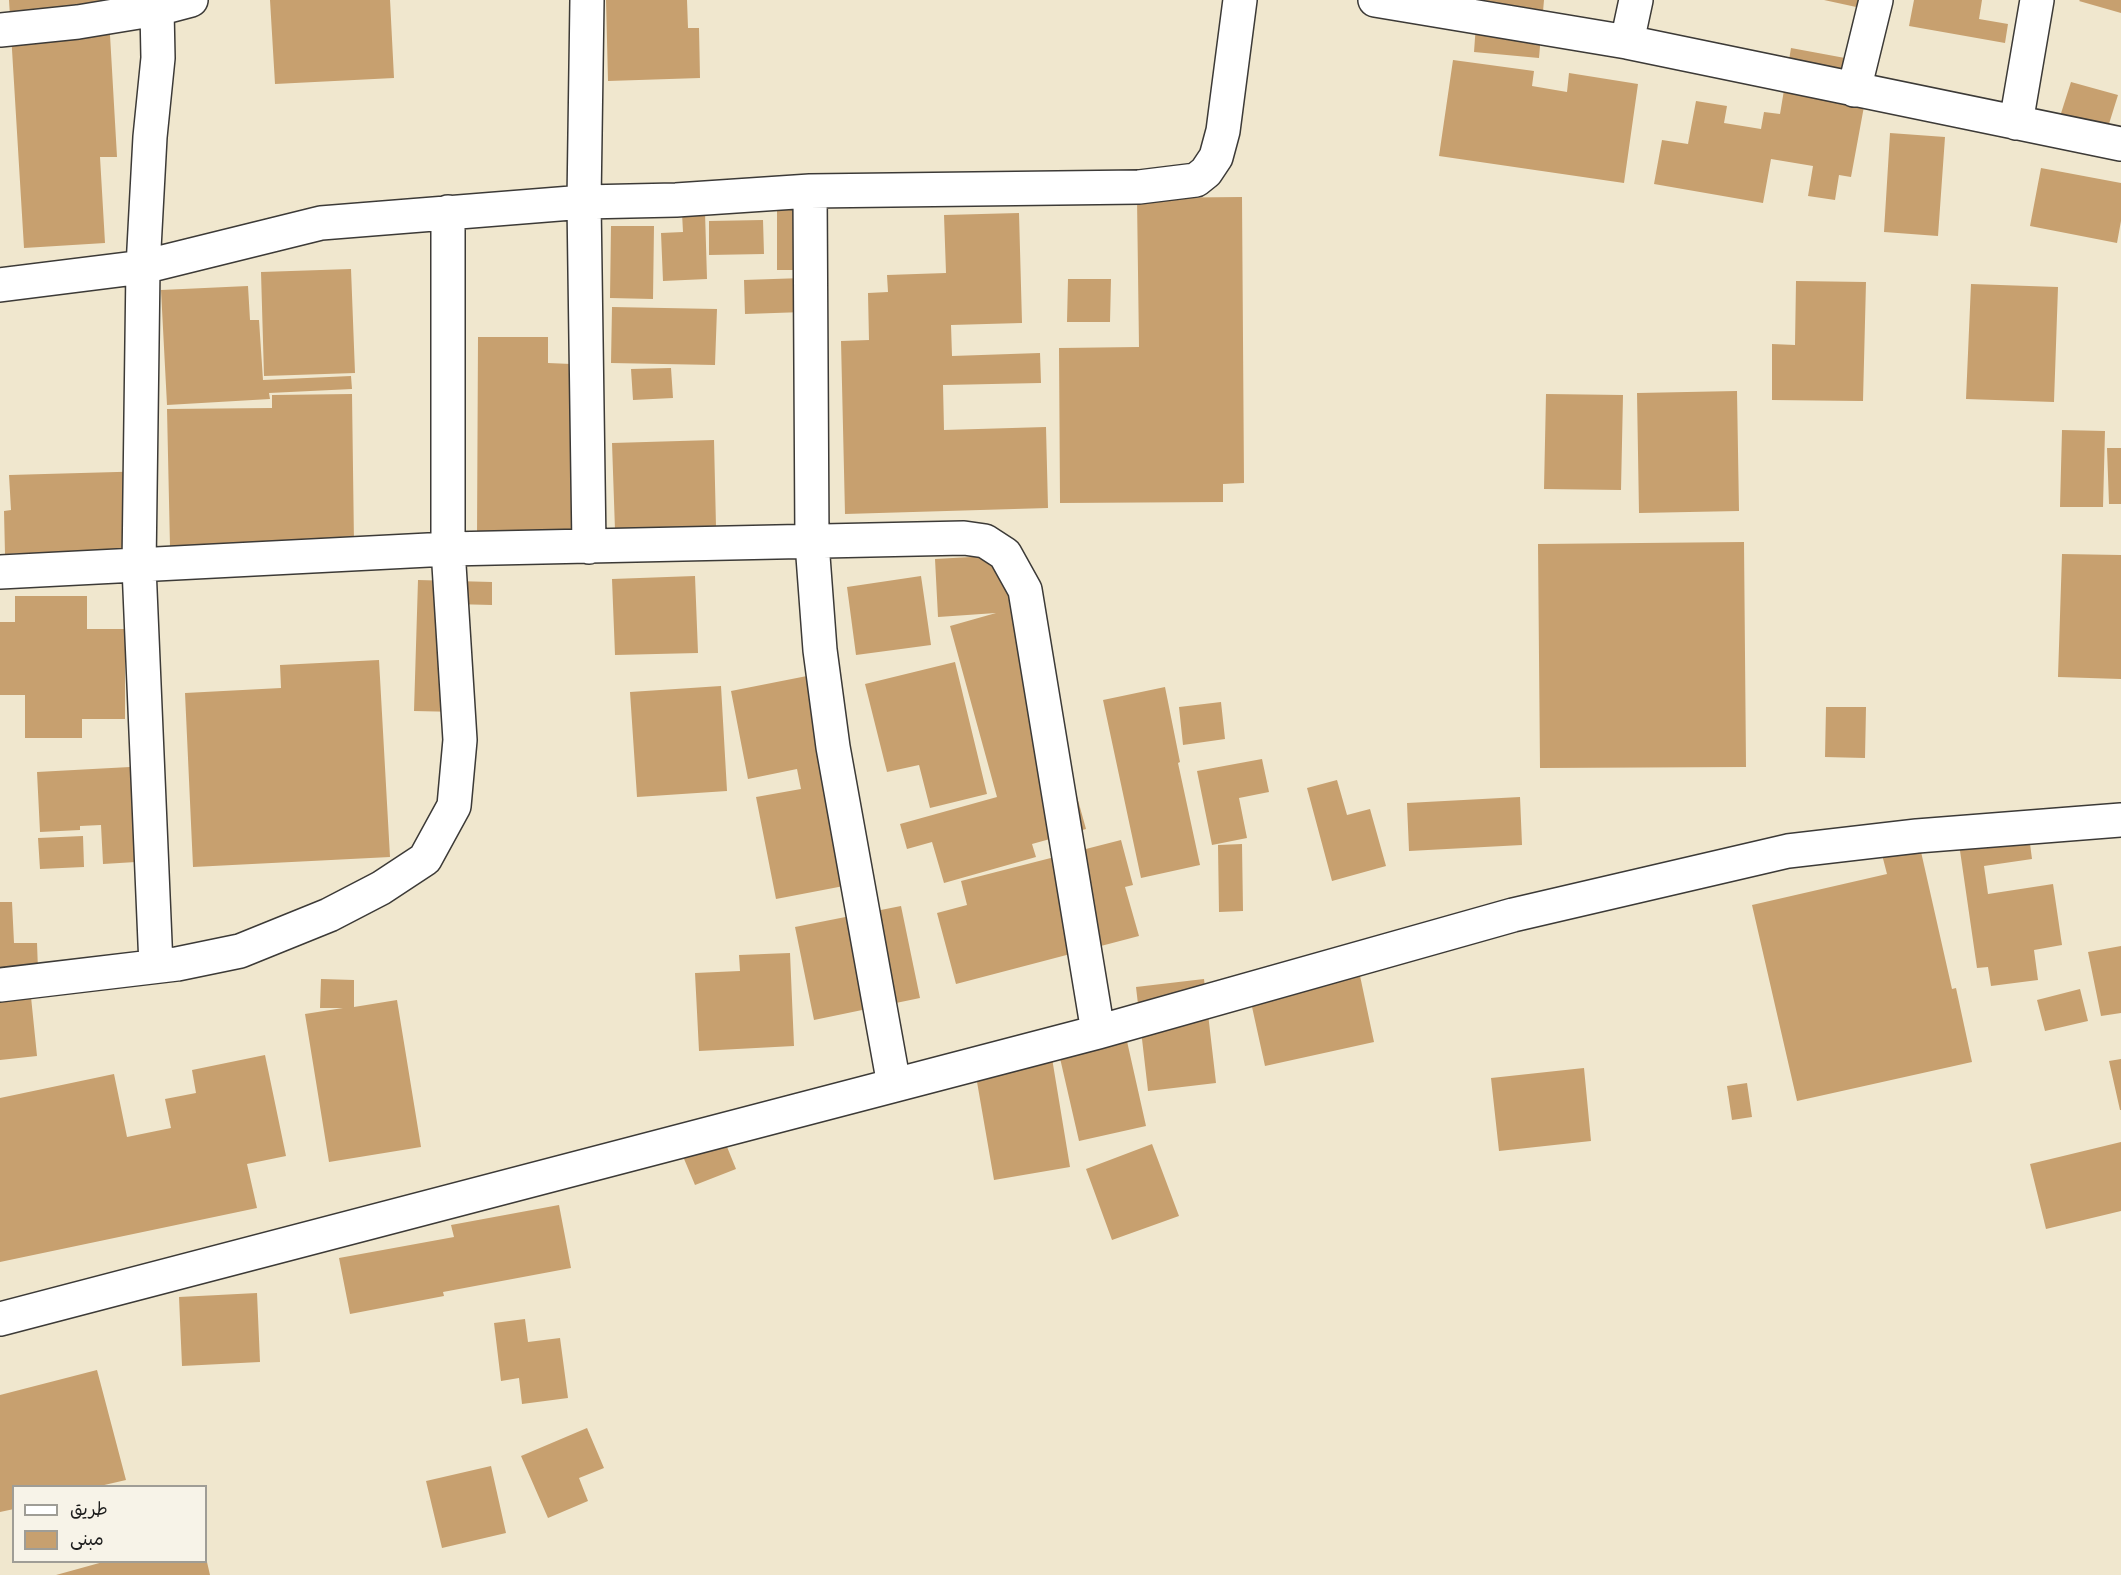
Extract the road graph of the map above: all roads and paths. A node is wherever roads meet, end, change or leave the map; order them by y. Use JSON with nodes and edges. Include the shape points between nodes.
{"nodes":[{"id":1,"x":191,"y":0,"type":"edge"},
{"id":2,"x":587,"y":0,"type":"edge"},
{"id":3,"x":1240,"y":0,"type":"edge"},
{"id":4,"x":1375,"y":0,"type":"edge"},
{"id":5,"x":1636,"y":0,"type":"edge"},
{"id":6,"x":1876,"y":0,"type":"edge"},
{"id":7,"x":2037,"y":0,"type":"edge"},
{"id":8,"x":156,"y":5,"type":"edge"},
{"id":9,"x":0,"y":30,"type":"edge"},
{"id":10,"x":1627,"y":42,"type":"junction"},
{"id":11,"x":1854,"y":90,"type":"junction"},
{"id":12,"x":2016,"y":123,"type":"junction"},
{"id":13,"x":2121,"y":144,"type":"edge"},
{"id":14,"x":810,"y":191,"type":"junction"},
{"id":15,"x":584,"y":202,"type":"junction"},
{"id":16,"x":448,"y":212,"type":"junction"},
{"id":17,"x":143,"y":267,"type":"junction"},
{"id":18,"x":0,"y":285,"type":"edge"},
{"id":19,"x":812,"y":543,"type":"junction"},
{"id":20,"x":589,"y":547,"type":"junction"},
{"id":21,"x":448,"y":549,"type":"junction"},
{"id":22,"x":139,"y":567,"type":"junction"},
{"id":23,"x":0,"y":572,"type":"edge"},
{"id":24,"x":2121,"y":820,"type":"edge"},
{"id":25,"x":156,"y":966,"type":"junction"},
{"id":26,"x":0,"y":985,"type":"edge"},
{"id":27,"x":1098,"y":1032,"type":"junction"},
{"id":28,"x":894,"y":1085,"type":"junction"},
{"id":29,"x":0,"y":1319,"type":"edge"}],
"edges":[{"from":1,"to":8,"type":"street"},
{"from":2,"to":15,"type":"street"},
{"from":3,"to":14,"type":"street","via":[[1223,131],[1216,157],[1196,180],[1138,187]]},
{"from":4,"to":10,"type":"street"},
{"from":5,"to":10,"type":"street"},
{"from":6,"to":11,"type":"street"},
{"from":7,"to":12,"type":"street"},
{"from":8,"to":9,"type":"street","via":[[78,22]]},
{"from":8,"to":17,"type":"street","via":[[158,58]]},
{"from":10,"to":11,"type":"street"},
{"from":11,"to":12,"type":"street"},
{"from":12,"to":13,"type":"street"},
{"from":14,"to":15,"type":"street"},
{"from":14,"to":19,"type":"street"},
{"from":15,"to":16,"type":"street"},
{"from":15,"to":20,"type":"street"},
{"from":16,"to":17,"type":"street","via":[[321,223]]},
{"from":16,"to":21,"type":"street"},
{"from":17,"to":18,"type":"street"},
{"from":17,"to":22,"type":"street"},
{"from":19,"to":20,"type":"street"},
{"from":19,"to":27,"type":"street","via":[[975,538],[995,547],[1011,563],[1025,590]]},
{"from":19,"to":28,"type":"street","via":[[833,747]]},
{"from":20,"to":21,"type":"street"},
{"from":21,"to":22,"type":"street"},
{"from":21,"to":25,"type":"street","via":[[460,740],[454,806],[425,859],[381,888],[240,951]]},
{"from":22,"to":23,"type":"street"},
{"from":22,"to":25,"type":"street"},
{"from":24,"to":27,"type":"street","via":[[1788,851],[1513,915]]},
{"from":25,"to":26,"type":"street"},
{"from":27,"to":28,"type":"street"},
{"from":28,"to":29,"type":"street"}]}
